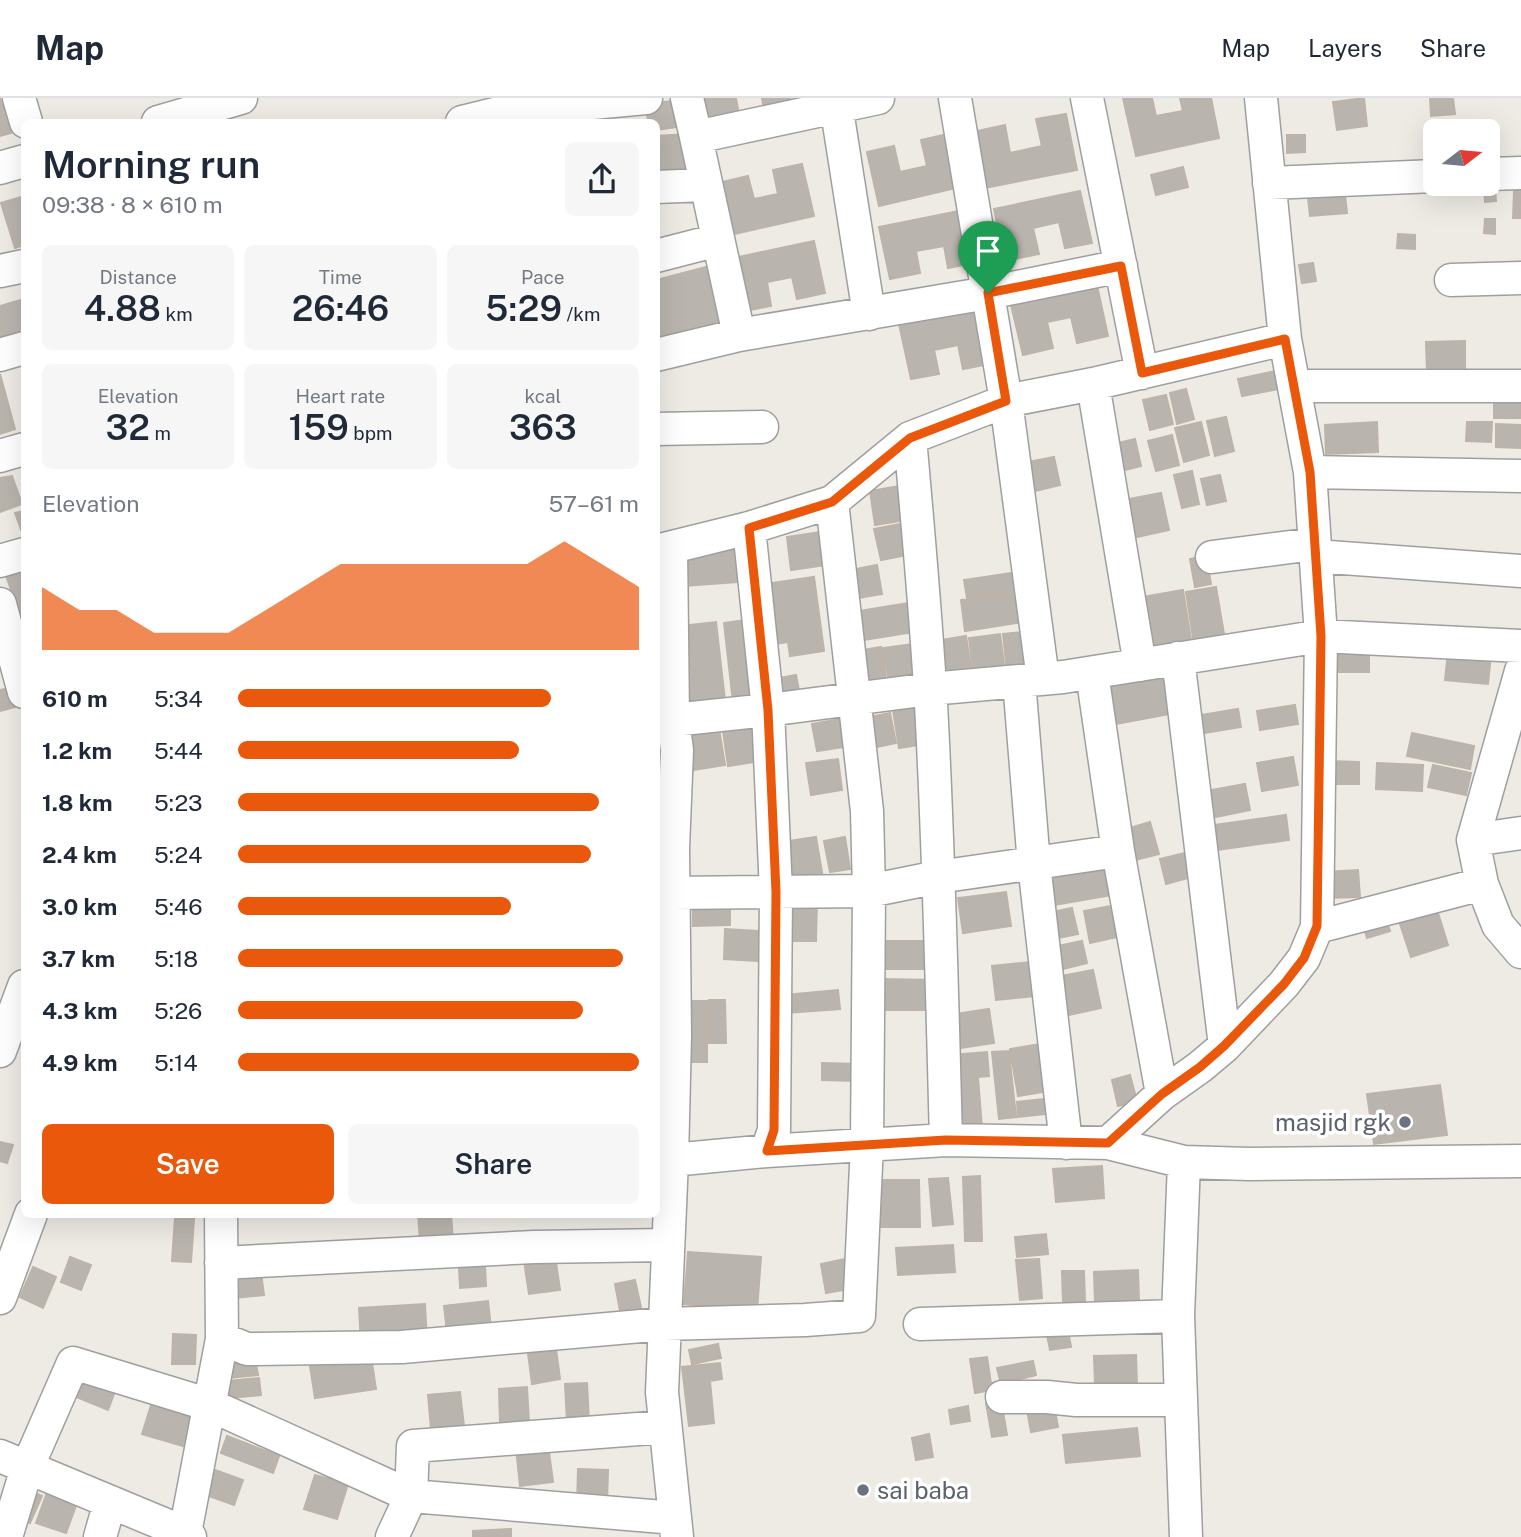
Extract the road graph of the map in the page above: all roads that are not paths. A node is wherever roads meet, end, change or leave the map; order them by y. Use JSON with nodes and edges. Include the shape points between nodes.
{"nodes":[{"id":1,"x":19,"y":98,"type":"edge"},
{"id":2,"x":241,"y":98,"type":"edge"},
{"id":3,"x":646,"y":98,"type":"edge"},
{"id":4,"x":687,"y":98,"type":"edge"},
{"id":5,"x":878,"y":98,"type":"edge"},
{"id":6,"x":955,"y":98,"type":"edge"},
{"id":7,"x":1087,"y":98,"type":"edge"},
{"id":8,"x":1261,"y":98,"type":"edge"},
{"id":9,"x":836,"y":102,"type":"edge"},
{"id":10,"x":506,"y":110,"type":"edge"},
{"id":11,"x":25,"y":119,"type":"edge"},
{"id":12,"x":168,"y":119,"type":"edge"},
{"id":13,"x":245,"y":119,"type":"edge"},
{"id":14,"x":473,"y":119,"type":"edge"},
{"id":15,"x":696,"y":137,"type":"junction"},
{"id":16,"x":21,"y":162,"type":"edge"},
{"id":17,"x":0,"y":168,"type":"edge"},
{"id":18,"x":1521,"y":173,"type":"edge"},
{"id":19,"x":1500,"y":174,"type":"edge"},
{"id":20,"x":1423,"y":177,"type":"edge"},
{"id":21,"x":1269,"y":183,"type":"junction"},
{"id":22,"x":705,"y":185,"type":"junction"},
{"id":23,"x":660,"y":187,"type":"edge"},
{"id":24,"x":718,"y":240,"type":"junction"},
{"id":25,"x":660,"y":255,"type":"edge"},
{"id":26,"x":1121,"y":266,"type":"junction"},
{"id":27,"x":21,"y":267,"type":"edge"},
{"id":28,"x":0,"y":271,"type":"edge"},
{"id":29,"x":1521,"y":278,"type":"edge"},
{"id":30,"x":1451,"y":280,"type":"dead end"},
{"id":31,"x":988,"y":293,"type":"junction"},
{"id":32,"x":869,"y":314,"type":"junction"},
{"id":33,"x":739,"y":335,"type":"junction"},
{"id":34,"x":1285,"y":339,"type":"junction"},
{"id":35,"x":21,"y":349,"type":"edge"},
{"id":36,"x":660,"y":354,"type":"edge"},
{"id":37,"x":0,"y":355,"type":"edge"},
{"id":38,"x":1142,"y":373,"type":"junction"},
{"id":39,"x":1093,"y":384,"type":"junction"},
{"id":40,"x":1294,"y":386,"type":"junction"},
{"id":41,"x":1521,"y":386,"type":"edge"},
{"id":42,"x":1006,"y":401,"type":"junction"},
{"id":43,"x":762,"y":427,"type":"dead end"},
{"id":44,"x":660,"y":429,"type":"edge"},
{"id":45,"x":910,"y":438,"type":"junction"},
{"id":46,"x":21,"y":450,"type":"edge"},
{"id":47,"x":0,"y":456,"type":"edge"},
{"id":48,"x":1310,"y":472,"type":"junction"},
{"id":49,"x":1521,"y":476,"type":"edge"},
{"id":50,"x":832,"y":502,"type":"junction"},
{"id":51,"x":749,"y":528,"type":"junction"},
{"id":52,"x":664,"y":549,"type":"edge"},
{"id":53,"x":1315,"y":550,"type":"junction"},
{"id":54,"x":21,"y":555,"type":"edge"},
{"id":55,"x":1212,"y":557,"type":"dead end"},
{"id":56,"x":0,"y":561,"type":"edge"},
{"id":57,"x":1521,"y":571,"type":"edge"},
{"id":58,"x":0,"y":604,"type":"edge"},
{"id":59,"x":1321,"y":636,"type":"junction"},
{"id":60,"x":18,"y":641,"type":"edge"},
{"id":61,"x":1521,"y":646,"type":"edge"},
{"id":62,"x":664,"y":658,"type":"edge"},
{"id":63,"x":1178,"y":658,"type":"junction"},
{"id":64,"x":1140,"y":664,"type":"junction"},
{"id":65,"x":21,"y":666,"type":"edge"},
{"id":66,"x":1092,"y":673,"type":"junction"},
{"id":67,"x":1520,"y":676,"type":"edge"},
{"id":68,"x":1031,"y":680,"type":"junction"},
{"id":69,"x":930,"y":689,"type":"junction"},
{"id":70,"x":855,"y":698,"type":"junction"},
{"id":71,"x":768,"y":710,"type":"junction"},
{"id":72,"x":668,"y":740,"type":"edge"},
{"id":73,"x":1508,"y":760,"type":"edge"},
{"id":74,"x":1521,"y":833,"type":"edge"},
{"id":75,"x":1473,"y":840,"type":"junction"},
{"id":76,"x":665,"y":848,"type":"edge"},
{"id":77,"x":1118,"y":851,"type":"junction"},
{"id":78,"x":1034,"y":864,"type":"junction"},
{"id":79,"x":938,"y":877,"type":"junction"},
{"id":80,"x":1482,"y":884,"type":"junction"},
{"id":81,"x":869,"y":891,"type":"junction"},
{"id":82,"x":776,"y":892,"type":"junction"},
{"id":83,"x":673,"y":893,"type":"junction"},
{"id":84,"x":1509,"y":923,"type":"edge"},
{"id":85,"x":1317,"y":926,"type":"junction"},
{"id":86,"x":665,"y":942,"type":"edge"},
{"id":87,"x":1521,"y":952,"type":"edge"},
{"id":88,"x":0,"y":978,"type":"edge"},
{"id":89,"x":21,"y":983,"type":"edge"},
{"id":90,"x":21,"y":992,"type":"edge"},
{"id":91,"x":666,"y":1035,"type":"edge"},
{"id":92,"x":1224,"y":1046,"type":"junction"},
{"id":93,"x":0,"y":1051,"type":"edge"},
{"id":94,"x":1162,"y":1094,"type":"junction"},
{"id":95,"x":946,"y":1140,"type":"junction"},
{"id":96,"x":1066,"y":1143,"type":"junction"},
{"id":97,"x":1108,"y":1143,"type":"junction"},
{"id":98,"x":867,"y":1144,"type":"junction"},
{"id":99,"x":666,"y":1151,"type":"edge"},
{"id":100,"x":767,"y":1151,"type":"junction"},
{"id":101,"x":1521,"y":1161,"type":"edge"},
{"id":102,"x":1184,"y":1162,"type":"junction"},
{"id":103,"x":30,"y":1218,"type":"edge"},
{"id":104,"x":221,"y":1218,"type":"edge"},
{"id":105,"x":667,"y":1245,"type":"junction"},
{"id":106,"x":221,"y":1264,"type":"junction"},
{"id":107,"x":0,"y":1298,"type":"edge"},
{"id":108,"x":1178,"y":1316,"type":"junction"},
{"id":109,"x":664,"y":1324,"type":"junction"},
{"id":110,"x":920,"y":1324,"type":"dead end"},
{"id":111,"x":222,"y":1339,"type":"junction"},
{"id":112,"x":1002,"y":1397,"type":"dead end"},
{"id":113,"x":1181,"y":1400,"type":"junction"},
{"id":114,"x":210,"y":1405,"type":"junction"},
{"id":115,"x":665,"y":1427,"type":"junction"},
{"id":116,"x":13,"y":1462,"type":"edge"},
{"id":117,"x":411,"y":1496,"type":"junction"},
{"id":118,"x":110,"y":1502,"type":"junction"},
{"id":119,"x":676,"y":1527,"type":"edge"},
{"id":120,"x":187,"y":1535,"type":"edge"},
{"id":121,"x":6,"y":1537,"type":"edge"},
{"id":122,"x":100,"y":1537,"type":"edge"},
{"id":123,"x":393,"y":1537,"type":"edge"},
{"id":124,"x":1186,"y":1537,"type":"edge"}],
"edges":[{"from":1,"to":11,"type":"street"},
{"from":2,"to":12,"type":"street"},
{"from":2,"to":13,"type":"street"},
{"from":3,"to":10,"type":"street"},
{"from":4,"to":15,"type":"street"},
{"from":5,"to":9,"type":"street"},
{"from":6,"to":31,"type":"street"},
{"from":7,"to":26,"type":"street"},
{"from":8,"to":21,"type":"street"},
{"from":9,"to":15,"type":"street"},
{"from":9,"to":32,"type":"street"},
{"from":10,"to":14,"type":"street"},
{"from":15,"to":22,"type":"street"},
{"from":16,"to":17,"type":"street"},
{"from":18,"to":19,"type":"street"},
{"from":20,"to":21,"type":"street"},
{"from":21,"to":34,"type":"street"},
{"from":22,"to":23,"type":"street"},
{"from":22,"to":24,"type":"street"},
{"from":24,"to":25,"type":"street"},
{"from":24,"to":33,"type":"street"},
{"from":26,"to":31,"type":"street"},
{"from":26,"to":38,"type":"street"},
{"from":27,"to":28,"type":"street"},
{"from":29,"to":30,"type":"street"},
{"from":31,"to":32,"type":"street"},
{"from":31,"to":42,"type":"street"},
{"from":32,"to":33,"type":"street"},
{"from":33,"to":36,"type":"street"},
{"from":34,"to":38,"type":"street"},
{"from":34,"to":40,"type":"street"},
{"from":35,"to":37,"type":"street"},
{"from":38,"to":39,"type":"street"},
{"from":39,"to":42,"type":"street"},
{"from":39,"to":64,"type":"street"},
{"from":40,"to":41,"type":"street"},
{"from":40,"to":48,"type":"street"},
{"from":42,"to":45,"type":"street"},
{"from":42,"to":68,"type":"street"},
{"from":43,"to":44,"type":"street"},
{"from":45,"to":50,"type":"street"},
{"from":45,"to":69,"type":"street"},
{"from":46,"to":47,"type":"street"},
{"from":48,"to":49,"type":"street"},
{"from":48,"to":53,"type":"street"},
{"from":50,"to":51,"type":"street"},
{"from":50,"to":70,"type":"street"},
{"from":51,"to":52,"type":"street"},
{"from":51,"to":71,"type":"street"},
{"from":52,"to":62,"type":"street"},
{"from":53,"to":55,"type":"street"},
{"from":53,"to":57,"type":"street"},
{"from":53,"to":59,"type":"street"},
{"from":54,"to":56,"type":"street"},
{"from":58,"to":60,"type":"street"},
{"from":59,"to":61,"type":"street"},
{"from":59,"to":63,"type":"street"},
{"from":59,"to":85,"type":"street"},
{"from":60,"to":65,"type":"street"},
{"from":62,"to":72,"type":"street"},
{"from":63,"to":64,"type":"street"},
{"from":63,"to":92,"type":"street"},
{"from":64,"to":66,"type":"street"},
{"from":66,"to":68,"type":"street"},
{"from":66,"to":77,"type":"street"},
{"from":67,"to":73,"type":"street"},
{"from":68,"to":69,"type":"street"},
{"from":68,"to":78,"type":"street"},
{"from":69,"to":70,"type":"street"},
{"from":69,"to":79,"type":"street"},
{"from":70,"to":71,"type":"street"},
{"from":70,"to":81,"type":"street","via":[[867,811]]},
{"from":71,"to":72,"type":"street"},
{"from":71,"to":82,"type":"street"},
{"from":72,"to":76,"type":"street"},
{"from":73,"to":75,"type":"street"},
{"from":74,"to":75,"type":"street"},
{"from":75,"to":80,"type":"street"},
{"from":76,"to":83,"type":"street"},
{"from":77,"to":78,"type":"street"},
{"from":77,"to":94,"type":"street"},
{"from":78,"to":79,"type":"street"},
{"from":78,"to":96,"type":"street"},
{"from":79,"to":81,"type":"street"},
{"from":79,"to":95,"type":"street"},
{"from":80,"to":84,"type":"street"},
{"from":80,"to":85,"type":"street"},
{"from":81,"to":82,"type":"street"},
{"from":81,"to":98,"type":"street"},
{"from":82,"to":83,"type":"street"},
{"from":82,"to":100,"type":"street","via":[[774,1130]]},
{"from":83,"to":86,"type":"street"},
{"from":84,"to":87,"type":"street"},
{"from":85,"to":92,"type":"street","via":[[1304,958],[1284,984]]},
{"from":86,"to":91,"type":"street"},
{"from":88,"to":89,"type":"street"},
{"from":90,"to":93,"type":"street"},
{"from":91,"to":99,"type":"street"},
{"from":92,"to":94,"type":"street"},
{"from":94,"to":97,"type":"street"},
{"from":95,"to":96,"type":"street"},
{"from":95,"to":98,"type":"street"},
{"from":96,"to":97,"type":"street"},
{"from":97,"to":102,"type":"street"},
{"from":98,"to":100,"type":"street"},
{"from":98,"to":109,"type":"street","via":[[859,1316]]},
{"from":99,"to":100,"type":"street"},
{"from":99,"to":105,"type":"street"},
{"from":101,"to":102,"type":"street"},
{"from":102,"to":108,"type":"street"},
{"from":103,"to":107,"type":"street"},
{"from":104,"to":106,"type":"street"},
{"from":105,"to":106,"type":"street","via":[[534,1247]]},
{"from":105,"to":109,"type":"street"},
{"from":106,"to":111,"type":"street"},
{"from":108,"to":110,"type":"street"},
{"from":108,"to":113,"type":"street"},
{"from":109,"to":111,"type":"street","via":[[402,1346],[247,1349]]},
{"from":109,"to":115,"type":"street"},
{"from":111,"to":114,"type":"street"},
{"from":112,"to":113,"type":"street"},
{"from":113,"to":124,"type":"street"},
{"from":114,"to":116,"type":"street","via":[[73,1363]]},
{"from":114,"to":117,"type":"street"},
{"from":114,"to":120,"type":"street"},
{"from":115,"to":117,"type":"street","via":[[413,1446]]},
{"from":115,"to":119,"type":"street"},
{"from":116,"to":118,"type":"street"},
{"from":116,"to":121,"type":"street"},
{"from":117,"to":119,"type":"street"},
{"from":117,"to":123,"type":"street"},
{"from":118,"to":120,"type":"street"},
{"from":118,"to":122,"type":"street"}]}
